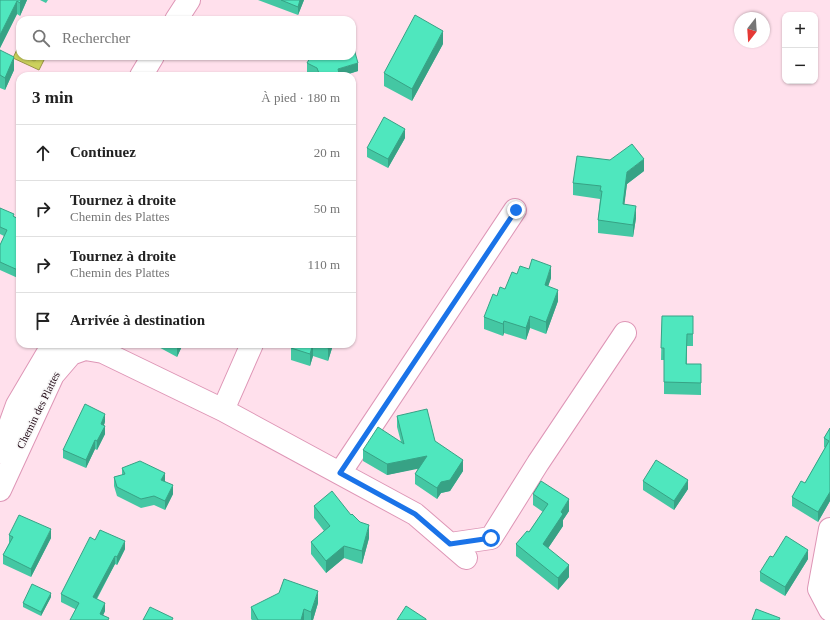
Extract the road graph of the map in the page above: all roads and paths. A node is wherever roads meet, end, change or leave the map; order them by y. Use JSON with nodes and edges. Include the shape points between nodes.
{"nodes":[{"id":1,"x":189,"y":0,"type":"edge"},
{"id":2,"x":179,"y":16,"type":"edge"},
{"id":3,"x":151,"y":60,"type":"edge"},
{"id":4,"x":144,"y":72,"type":"edge"},
{"id":5,"x":516,"y":210,"type":"dead end"},
{"id":6,"x":625,"y":333,"type":"dead end"},
{"id":7,"x":51,"y":348,"type":"edge"},
{"id":8,"x":250,"y":348,"type":"edge"},
{"id":9,"x":223,"y":410,"type":"junction"},
{"id":10,"x":1,"y":446,"type":"edge"},
{"id":11,"x":340,"y":473,"type":"junction"},
{"id":12,"x":0,"y":490,"type":"edge"},
{"id":13,"x":830,"y":529,"type":"edge"},
{"id":14,"x":830,"y":610,"type":"edge"},
{"id":15,"x":823,"y":620,"type":"edge"}],
"edges":[{"from":1,"to":2,"type":"street"},
{"from":3,"to":4,"type":"street"},
{"from":5,"to":11,"type":"street"},
{"from":6,"to":11,"type":"street","name":"Chemin des Plattes","via":[[491,538],[458,551],[415,514]]},
{"from":7,"to":10,"type":"street","via":[[17,406]]},
{"from":8,"to":9,"type":"street"},
{"from":9,"to":11,"type":"street","name":"Chemin des Plattes"},
{"from":9,"to":12,"type":"street","name":"Chemin des Plattes","via":[[103,352],[85,349],[70,354],[53,375]]},
{"from":13,"to":14,"type":"street","via":[[819,589]]},
{"from":14,"to":15,"type":"street"}]}
